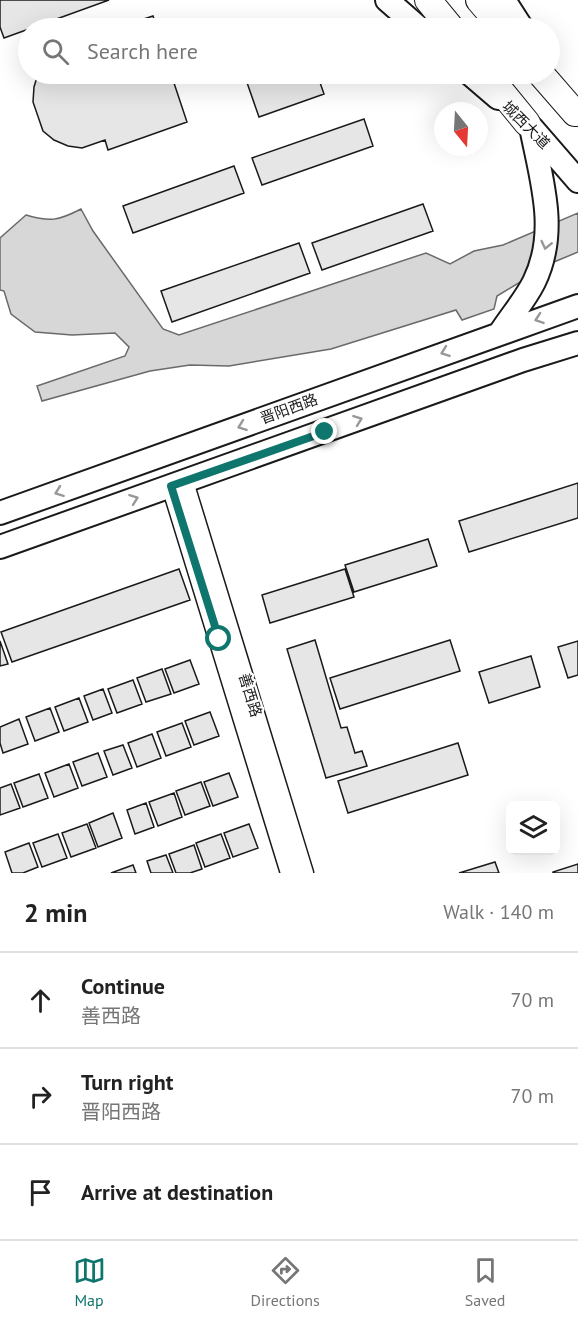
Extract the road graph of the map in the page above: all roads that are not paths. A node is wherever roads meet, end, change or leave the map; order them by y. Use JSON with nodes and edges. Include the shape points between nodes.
{"nodes":[{"id":1,"x":387,"y":0,"type":"edge"},
{"id":2,"x":428,"y":0,"type":"edge"},
{"id":3,"x":478,"y":0,"type":"edge"},
{"id":4,"x":504,"y":0,"type":"edge"},
{"id":5,"x":408,"y":18,"type":"edge"},
{"id":6,"x":443,"y":18,"type":"edge"},
{"id":7,"x":494,"y":18,"type":"edge"},
{"id":8,"x":516,"y":18,"type":"edge"},
{"id":9,"x":482,"y":84,"type":"edge"},
{"id":10,"x":495,"y":84,"type":"edge"},
{"id":11,"x":551,"y":84,"type":"edge"},
{"id":12,"x":557,"y":84,"type":"edge"},
{"id":13,"x":577,"y":115,"type":"edge"},
{"id":14,"x":529,"y":125,"type":"junction"},
{"id":15,"x":578,"y":181,"type":"edge"},
{"id":16,"x":578,"y":306,"type":"edge"},
{"id":17,"x":500,"y":333,"type":"junction"},
{"id":18,"x":578,"y":343,"type":"edge"},
{"id":19,"x":578,"y":352,"type":"edge"},
{"id":20,"x":523,"y":360,"type":"junction"},
{"id":21,"x":178,"y":484,"type":"junction"},
{"id":22,"x":0,"y":513,"type":"edge"},
{"id":23,"x":0,"y":547,"type":"edge"},
{"id":24,"x":290,"y":873,"type":"edge"},
{"id":25,"x":304,"y":873,"type":"edge"}],
"edges":[{"from":1,"to":5,"type":"main road"},
{"from":2,"to":6,"type":"highway"},
{"from":3,"to":7,"type":"highway"},
{"from":4,"to":8,"type":"main road"},
{"from":9,"to":14,"type":"main road","name":"城西大道"},
{"from":10,"to":14,"type":"highway"},
{"from":11,"to":13,"type":"highway"},
{"from":12,"to":13,"type":"main road"},
{"from":14,"to":15,"type":"main road","name":"城西大道"},
{"from":14,"to":17,"type":"main road","one_way":true,"via":[[547,206],[548,234],[534,283]]},
{"from":16,"to":17,"type":"main road","name":"晋阳西路","one_way":true},
{"from":17,"to":22,"type":"main road","name":"晋阳西路","one_way":true},
{"from":18,"to":20,"type":"main road"},
{"from":19,"to":20,"type":"main road"},
{"from":21,"to":20,"type":"main road","one_way":true},
{"from":23,"to":21,"type":"main road","one_way":true},
{"from":21,"to":24,"type":"street","name":"善西路"},
{"from":21,"to":25,"type":"street","name":"善西路"}]}
